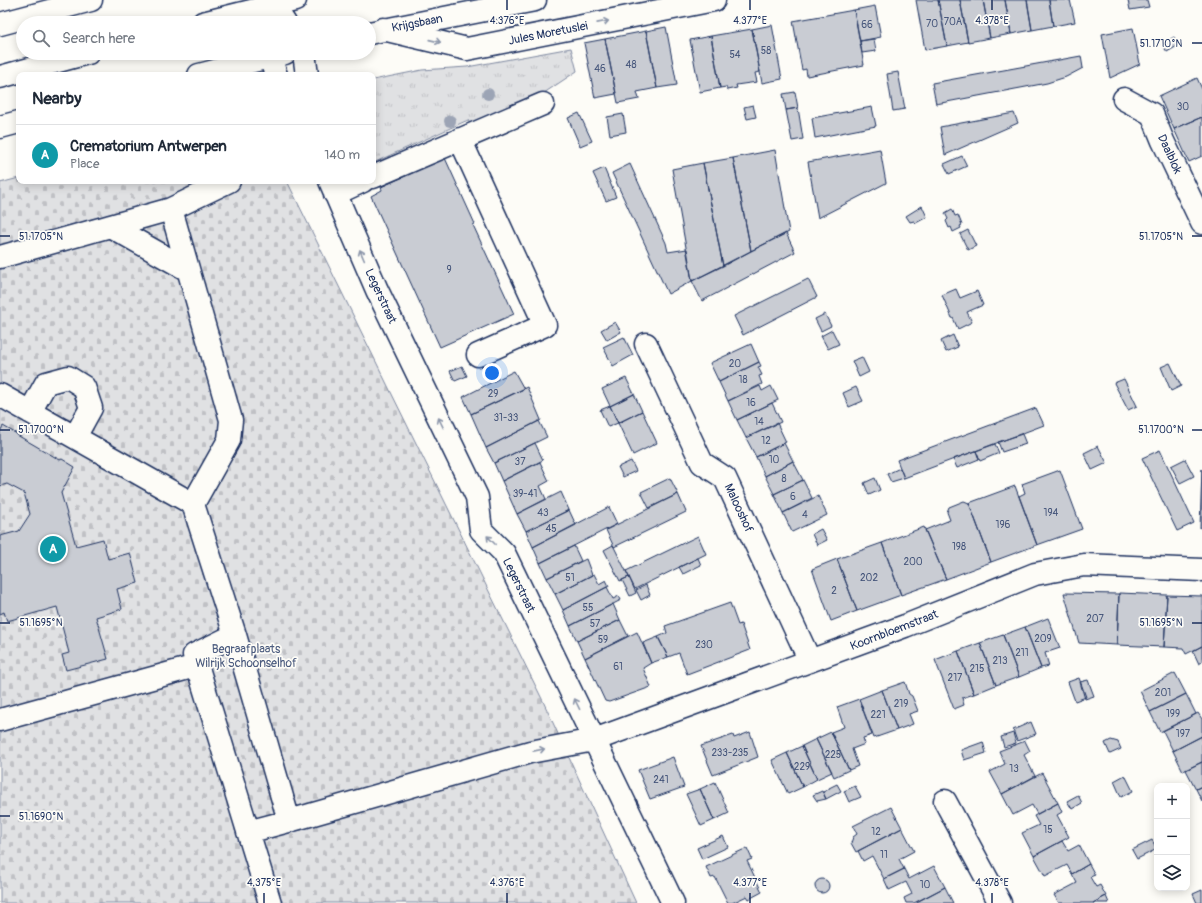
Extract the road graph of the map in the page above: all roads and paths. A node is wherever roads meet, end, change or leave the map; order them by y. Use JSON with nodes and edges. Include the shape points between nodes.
{"nodes":[{"id":1,"x":91,"y":0,"type":"edge"},
{"id":2,"x":295,"y":0,"type":"edge"},
{"id":3,"x":535,"y":0,"type":"edge"},
{"id":4,"x":714,"y":0,"type":"edge"},
{"id":5,"x":272,"y":9,"type":"edge"},
{"id":6,"x":30,"y":16,"type":"edge"},
{"id":7,"x":238,"y":16,"type":"edge"},
{"id":8,"x":16,"y":20,"type":"edge"},
{"id":9,"x":0,"y":24,"type":"edge"},
{"id":10,"x":376,"y":31,"type":"edge"},
{"id":11,"x":62,"y":60,"type":"edge"},
{"id":12,"x":270,"y":60,"type":"edge"},
{"id":13,"x":305,"y":60,"type":"edge"},
{"id":14,"x":18,"y":72,"type":"edge"},
{"id":15,"x":213,"y":72,"type":"edge"},
{"id":16,"x":307,"y":72,"type":"edge"},
{"id":17,"x":16,"y":73,"type":"edge"},
{"id":18,"x":0,"y":77,"type":"edge"},
{"id":19,"x":1124,"y":99,"type":"dead end"},
{"id":20,"x":543,"y":104,"type":"dead end"},
{"id":21,"x":16,"y":123,"type":"edge"},
{"id":22,"x":0,"y":127,"type":"edge"},
{"id":23,"x":460,"y":139,"type":"junction"},
{"id":24,"x":376,"y":176,"type":"edge"},
{"id":25,"x":223,"y":184,"type":"edge"},
{"id":26,"x":348,"y":184,"type":"edge"},
{"id":27,"x":333,"y":187,"type":"edge"},
{"id":28,"x":171,"y":209,"type":"junction"},
{"id":29,"x":1202,"y":223,"type":"edge"},
{"id":30,"x":110,"y":226,"type":"junction"},
{"id":31,"x":0,"y":257,"type":"edge"},
{"id":32,"x":188,"y":270,"type":"junction"},
{"id":33,"x":646,"y":344,"type":"dead end"},
{"id":34,"x":478,"y":356,"type":"dead end"},
{"id":35,"x":0,"y":395,"type":"edge"},
{"id":36,"x":30,"y":412,"type":"junction"},
{"id":37,"x":75,"y":437,"type":"junction"},
{"id":38,"x":193,"y":504,"type":"junction"},
{"id":39,"x":1202,"y":570,"type":"edge"},
{"id":40,"x":235,"y":635,"type":"junction"},
{"id":41,"x":810,"y":661,"type":"junction"},
{"id":42,"x":196,"y":666,"type":"junction"},
{"id":43,"x":0,"y":720,"type":"edge"},
{"id":44,"x":594,"y":740,"type":"junction"},
{"id":45,"x":945,"y":801,"type":"dead end"},
{"id":46,"x":288,"y":821,"type":"junction"},
{"id":47,"x":248,"y":832,"type":"junction"},
{"id":48,"x":270,"y":903,"type":"edge"},
{"id":49,"x":673,"y":903,"type":"edge"},
{"id":50,"x":1000,"y":903,"type":"edge"}],
"edges":[{"from":1,"to":6,"type":"street"},
{"from":2,"to":5,"type":"street"},
{"from":3,"to":10,"type":"street","name":"Krijgsbaan"},
{"from":10,"to":4,"type":"street","name":"Jules Moretuslei","one_way":true,"via":[[467,49]]},
{"from":5,"to":7,"type":"street"},
{"from":8,"to":9,"type":"street"},
{"from":11,"to":14,"type":"street"},
{"from":12,"to":15,"type":"street"},
{"from":13,"to":16,"type":"street"},
{"from":17,"to":18,"type":"street"},
{"from":19,"to":29,"type":"street","name":"Daalblok","via":[[1152,114],[1162,141]]},
{"from":20,"to":23,"type":"street"},
{"from":21,"to":22,"type":"street"},
{"from":23,"to":24,"type":"street"},
{"from":23,"to":34,"type":"street","via":[[545,325]]},
{"from":25,"to":28,"type":"street"},
{"from":26,"to":27,"type":"street"},
{"from":44,"to":27,"type":"street","name":"Legerstraat","one_way":true,"via":[[504,553],[481,530],[477,496],[377,290]]},
{"from":28,"to":30,"type":"street"},
{"from":28,"to":32,"type":"street"},
{"from":30,"to":31,"type":"street"},
{"from":30,"to":32,"type":"street"},
{"from":32,"to":38,"type":"street","via":[[231,420],[229,440]]},
{"from":33,"to":41,"type":"street","name":"Malooshof","via":[[702,463],[725,478]]},
{"from":35,"to":36,"type":"street"},
{"from":36,"to":37,"type":"street"},
{"from":36,"to":37,"type":"street","via":[[46,383],[68,377],[84,387],[92,408]]},
{"from":37,"to":38,"type":"street"},
{"from":38,"to":40,"type":"street"},
{"from":39,"to":41,"type":"street","name":"Koornbloemstraat","via":[[1084,564],[1036,574]]},
{"from":40,"to":42,"type":"street","via":[[194,655]]},
{"from":40,"to":46,"type":"street"},
{"from":41,"to":44,"type":"street","name":"Koornbloemstraat"},
{"from":42,"to":43,"type":"street"},
{"from":42,"to":47,"type":"street"},
{"from":46,"to":44,"type":"street","name":"Koornbloemstraat","one_way":true,"via":[[530,752]]},
{"from":44,"to":49,"type":"street","name":"Legerstraat"},
{"from":45,"to":50,"type":"street"},
{"from":46,"to":47,"type":"street","name":"Koornbloemstraat"},
{"from":47,"to":48,"type":"street"}]}
